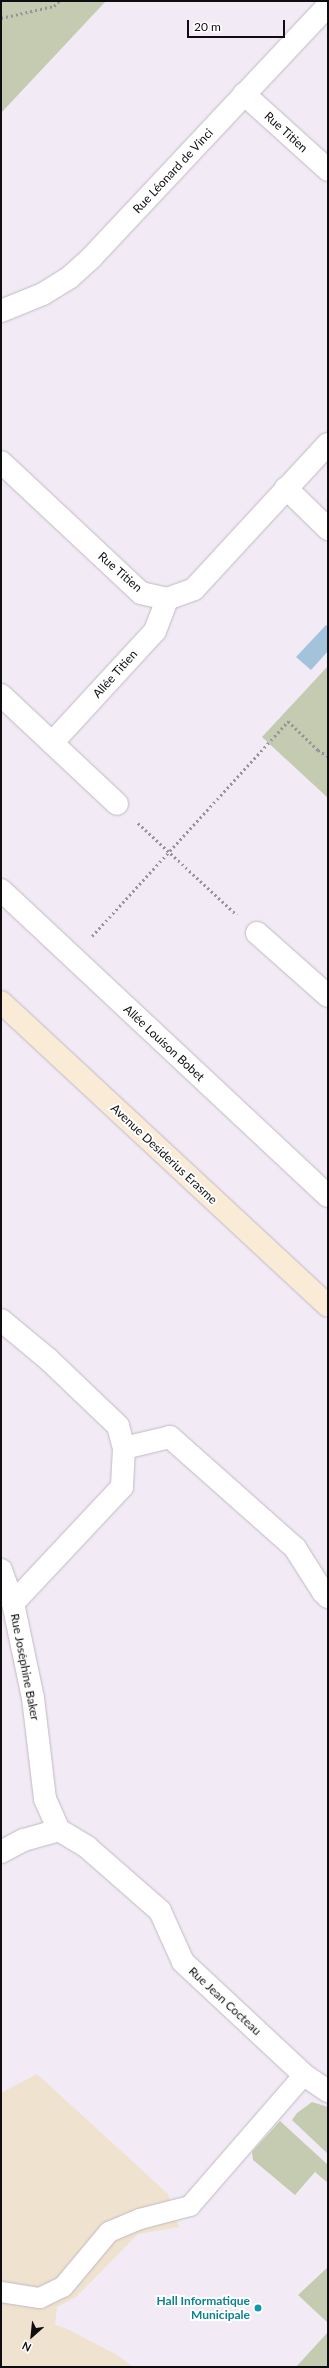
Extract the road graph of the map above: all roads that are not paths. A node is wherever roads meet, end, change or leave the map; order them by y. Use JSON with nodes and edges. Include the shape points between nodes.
{"nodes":[{"id":1,"x":328,"y":6,"type":"edge"},
{"id":2,"x":244,"y":94,"type":"junction"},
{"id":3,"x":328,"y":170,"type":"edge"},
{"id":4,"x":1,"y":311,"type":"edge"},
{"id":5,"x":328,"y":444,"type":"edge"},
{"id":6,"x":1,"y":462,"type":"edge"},
{"id":7,"x":286,"y":488,"type":"junction"},
{"id":8,"x":328,"y":529,"type":"edge"},
{"id":9,"x":167,"y":599,"type":"junction"},
{"id":10,"x":1,"y":695,"type":"edge"},
{"id":11,"x":52,"y":743,"type":"junction"},
{"id":12,"x":117,"y":804,"type":"road end"},
{"id":13,"x":1,"y":890,"type":"edge"},
{"id":14,"x":257,"y":933,"type":"road end"},
{"id":15,"x":328,"y":996,"type":"edge"},
{"id":16,"x":1,"y":1002,"type":"edge"},
{"id":17,"x":328,"y":1196,"type":"edge"},
{"id":18,"x":328,"y":1306,"type":"edge"},
{"id":19,"x":1,"y":1320,"type":"edge"},
{"id":20,"x":124,"y":1448,"type":"junction"},
{"id":21,"x":1,"y":1570,"type":"edge"},
{"id":22,"x":328,"y":1597,"type":"edge"},
{"id":23,"x":13,"y":1603,"type":"junction"},
{"id":24,"x":59,"y":1830,"type":"junction"},
{"id":25,"x":1,"y":1852,"type":"edge"},
{"id":26,"x":304,"y":2075,"type":"junction"},
{"id":27,"x":328,"y":2091,"type":"edge"},
{"id":28,"x":1,"y":2292,"type":"edge"}],
"edges":[{"from":1,"to":2,"type":"street","name":"Rue Léonard de Vinci"},
{"from":2,"to":3,"type":"street","name":"Rue Titien"},
{"from":2,"to":4,"type":"street","name":"Rue Léonard de Vinci","via":[[91,258],[69,278],[43,294]]},
{"from":5,"to":7,"type":"street"},
{"from":6,"to":9,"type":"street","name":"Rue Titien","via":[[141,593]]},
{"from":7,"to":8,"type":"street"},
{"from":7,"to":9,"type":"street","via":[[194,589]]},
{"from":9,"to":11,"type":"street","name":"Allée Titien","via":[[155,631]]},
{"from":10,"to":11,"type":"street"},
{"from":11,"to":12,"type":"street"},
{"from":13,"to":17,"type":"street","name":"Allée Louison Bobet"},
{"from":14,"to":15,"type":"street"},
{"from":16,"to":18,"type":"main road","name":"Avenue Desiderius Erasme"},
{"from":19,"to":20,"type":"street","name":"Rue Joséphine Baker","via":[[48,1359],[118,1426]]},
{"from":20,"to":22,"type":"street","via":[[170,1437],[295,1548]]},
{"from":20,"to":23,"type":"street","name":"Rue Joséphine Baker","via":[[122,1487]]},
{"from":21,"to":23,"type":"street"},
{"from":23,"to":24,"type":"street","name":"Rue Joséphine Baker","via":[[33,1698],[45,1799]]},
{"from":24,"to":25,"type":"street","via":[[24,1840]]},
{"from":24,"to":26,"type":"street","name":"Rue Jean Cocteau","via":[[87,1847],[160,1911],[183,1962]]},
{"from":26,"to":27,"type":"street","name":"Rue Jean Cocteau"},
{"from":26,"to":28,"type":"lane","via":[[190,2206],[140,2219],[109,2232],[63,2287],[40,2298]]}]}
